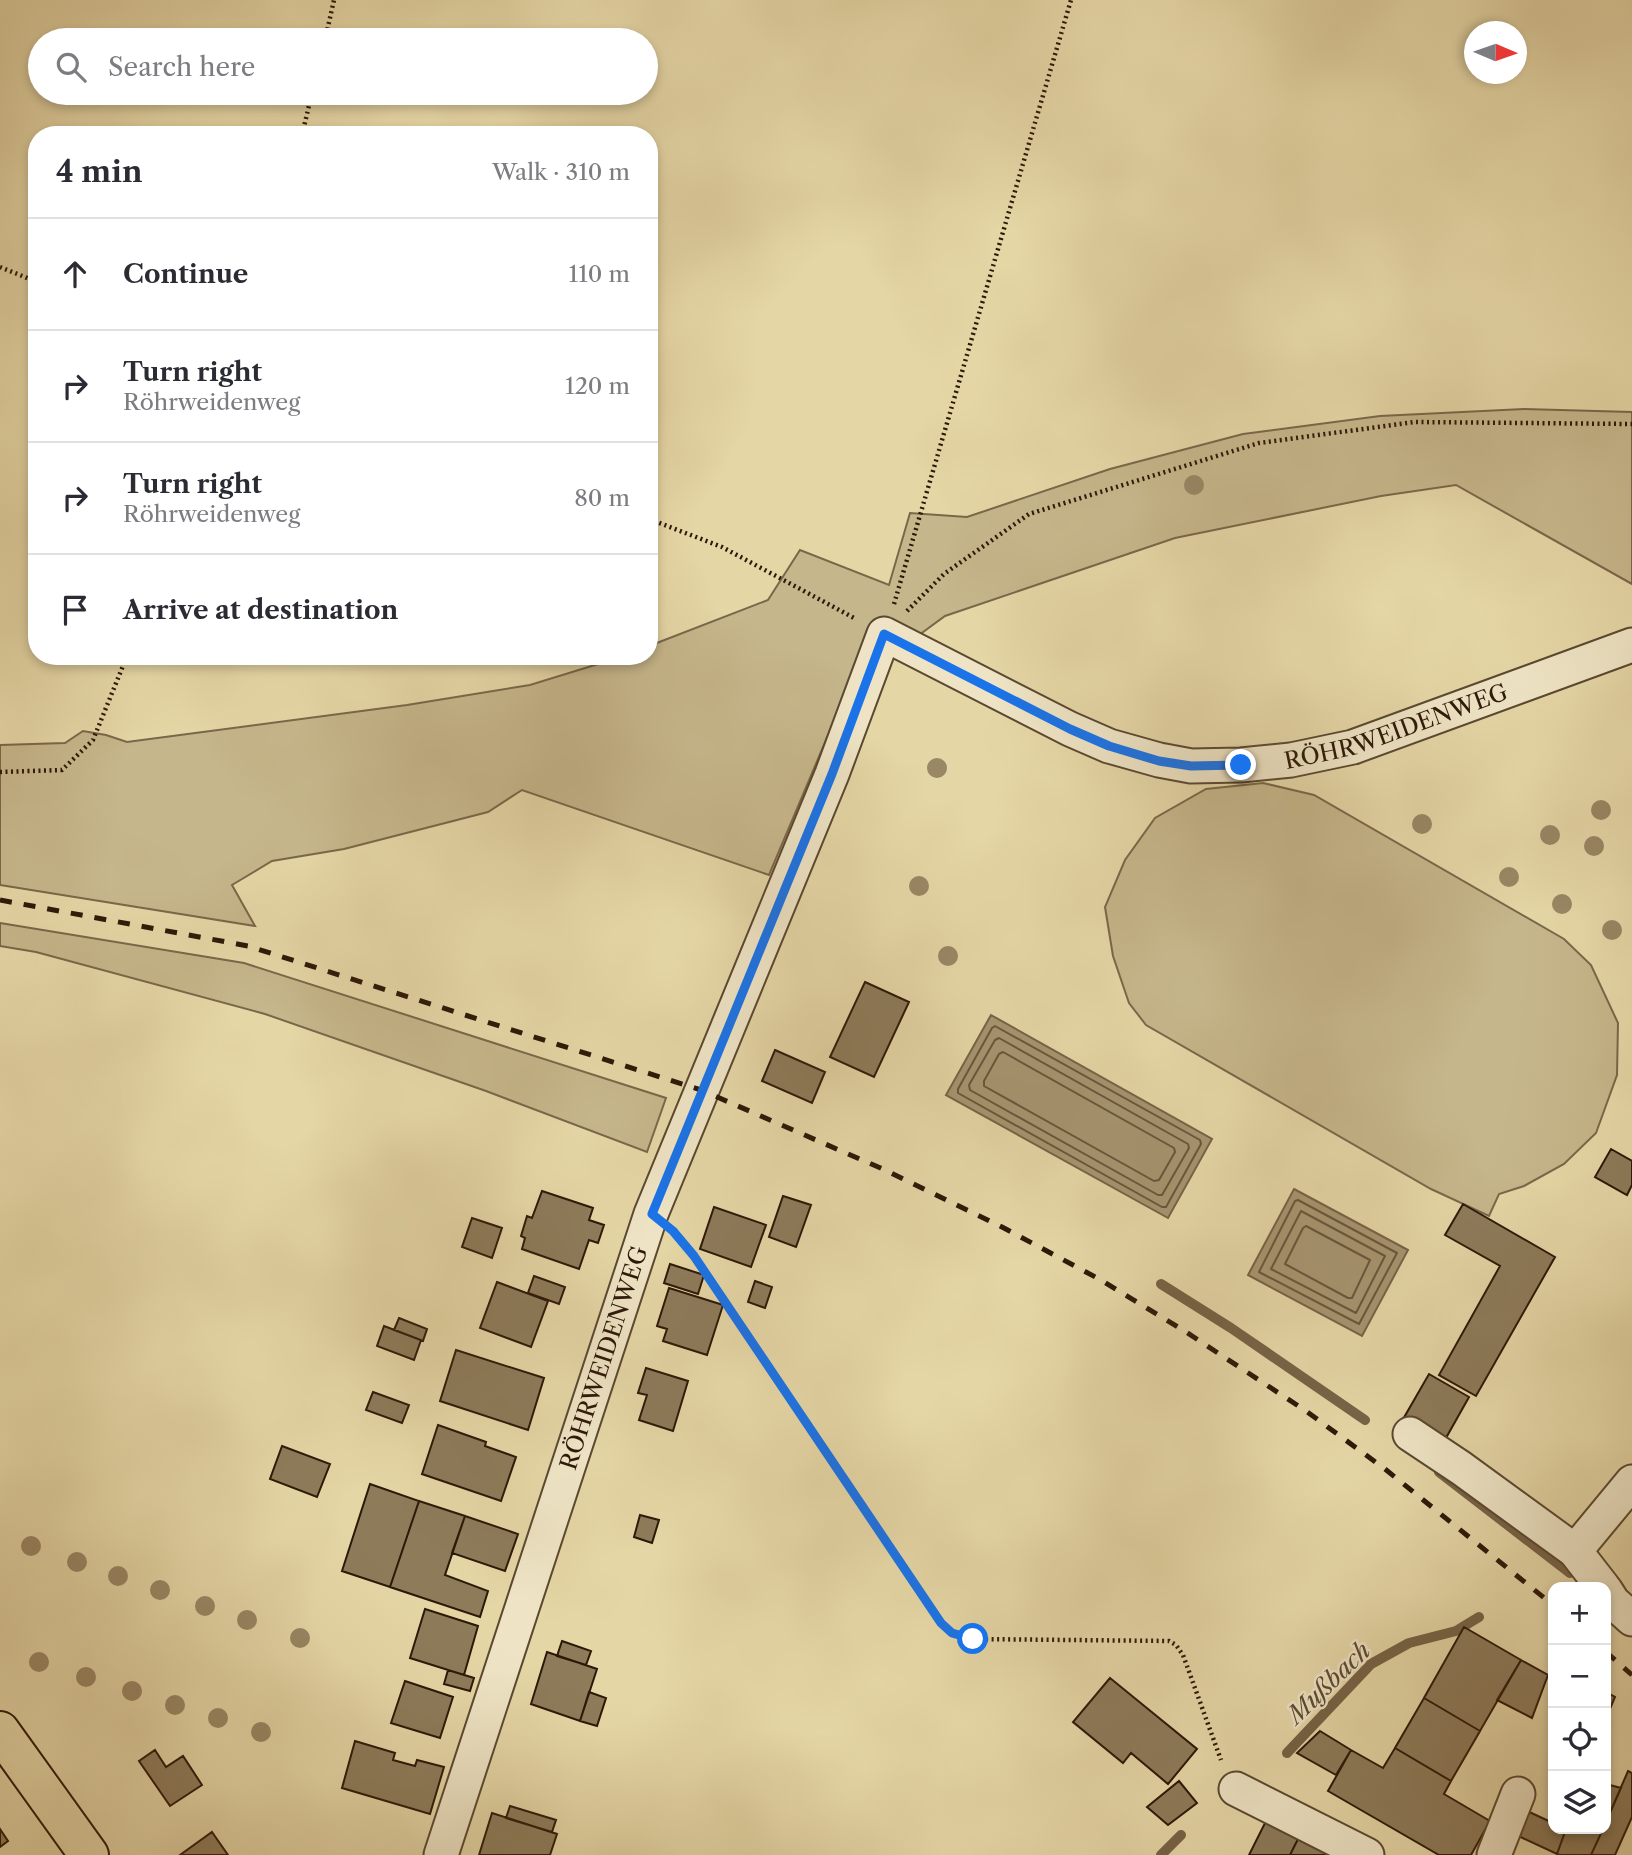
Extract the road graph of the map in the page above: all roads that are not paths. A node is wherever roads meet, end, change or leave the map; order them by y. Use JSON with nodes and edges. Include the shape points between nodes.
{"nodes":[{"id":1,"x":1632,"y":645,"type":"edge"},
{"id":2,"x":1410,"y":1434,"type":"dead end"},
{"id":3,"x":1632,"y":1482,"type":"edge"},
{"id":4,"x":1574,"y":1551,"type":"junction"},
{"id":5,"x":1598,"y":1582,"type":"edge"},
{"id":6,"x":1611,"y":1599,"type":"edge"},
{"id":7,"x":1632,"y":1619,"type":"edge"},
{"id":8,"x":0,"y":1731,"type":"edge"},
{"id":9,"x":1236,"y":1789,"type":"road end"},
{"id":10,"x":1518,"y":1794,"type":"dead end"},
{"id":11,"x":89,"y":1855,"type":"edge"},
{"id":12,"x":441,"y":1855,"type":"edge"},
{"id":13,"x":1367,"y":1855,"type":"edge"},
{"id":14,"x":1494,"y":1855,"type":"edge"}],
"edges":[{"from":1,"to":12,"type":"street","name":"RÖHRWEIDENWEG","via":[[1353,747],[1291,760],[1191,766],[1109,746],[884,634],[832,774],[652,1214]]},
{"from":2,"to":4,"type":"street"},
{"from":3,"to":4,"type":"street"},
{"from":4,"to":5,"type":"street"},
{"from":6,"to":7,"type":"street"},
{"from":8,"to":11,"type":"main road"},
{"from":9,"to":13,"type":"street"},
{"from":10,"to":14,"type":"street"}]}
